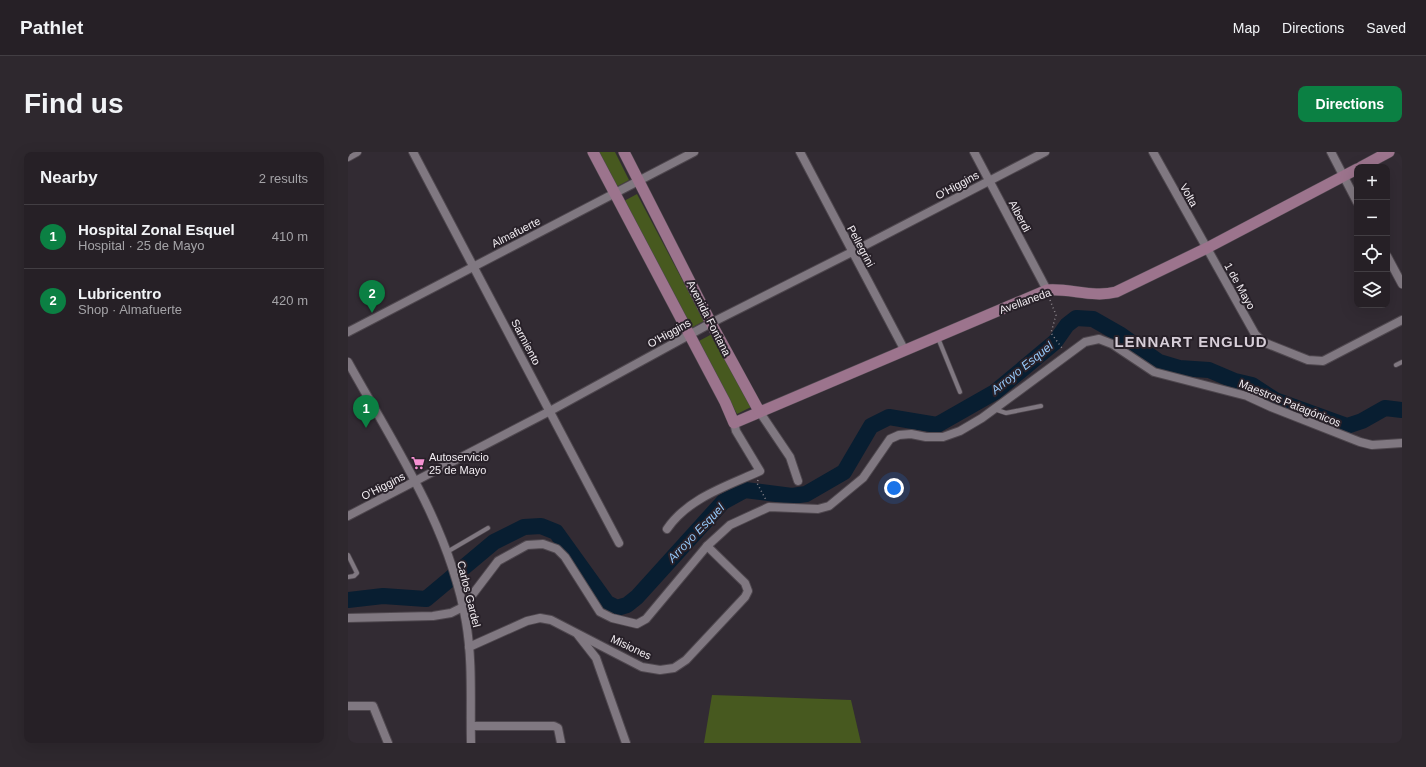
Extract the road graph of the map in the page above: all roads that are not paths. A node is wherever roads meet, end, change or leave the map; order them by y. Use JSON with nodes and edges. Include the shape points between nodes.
{"nodes":[{"id":1,"x":357,"y":152,"type":"edge"},
{"id":2,"x":413,"y":152,"type":"edge"},
{"id":3,"x":593,"y":152,"type":"edge"},
{"id":4,"x":624,"y":152,"type":"edge"},
{"id":5,"x":694,"y":152,"type":"edge"},
{"id":6,"x":800,"y":152,"type":"edge"},
{"id":7,"x":974,"y":152,"type":"edge"},
{"id":8,"x":1045,"y":152,"type":"edge"},
{"id":9,"x":1152,"y":152,"type":"edge"},
{"id":10,"x":1331,"y":152,"type":"edge"},
{"id":11,"x":1389,"y":152,"type":"edge"},
{"id":12,"x":348,"y":157,"type":"edge"},
{"id":13,"x":1366,"y":164,"type":"edge"},
{"id":14,"x":1354,"y":170,"type":"edge"},
{"id":15,"x":1343,"y":176,"type":"junction"},
{"id":16,"x":639,"y":180,"type":"junction"},
{"id":17,"x":990,"y":181,"type":"junction"},
{"id":18,"x":614,"y":194,"type":"junction"},
{"id":19,"x":1356,"y":200,"type":"edge"},
{"id":20,"x":1207,"y":248,"type":"junction"},
{"id":21,"x":852,"y":252,"type":"junction"},
{"id":22,"x":1390,"y":262,"type":"edge"},
{"id":23,"x":473,"y":267,"type":"junction"},
{"id":24,"x":1402,"y":284,"type":"edge"},
{"id":25,"x":1047,"y":290,"type":"junction"},
{"id":26,"x":1402,"y":320,"type":"edge"},
{"id":27,"x":711,"y":323,"type":"junction"},
{"id":28,"x":348,"y":332,"type":"edge"},
{"id":29,"x":690,"y":334,"type":"junction"},
{"id":30,"x":937,"y":336,"type":"junction"},
{"id":31,"x":904,"y":349,"type":"junction"},
{"id":32,"x":348,"y":362,"type":"edge"},
{"id":33,"x":1402,"y":362,"type":"edge"},
{"id":34,"x":1396,"y":365,"type":"dead end"},
{"id":35,"x":960,"y":392,"type":"dead end"},
{"id":36,"x":1041,"y":406,"type":"dead end"},
{"id":37,"x":994,"y":409,"type":"junction"},
{"id":38,"x":550,"y":411,"type":"junction"},
{"id":39,"x":759,"y":411,"type":"junction"},
{"id":40,"x":734,"y":423,"type":"junction"},
{"id":41,"x":1402,"y":443,"type":"edge"},
{"id":42,"x":798,"y":481,"type":"dead end"},
{"id":43,"x":415,"y":482,"type":"junction"},
{"id":44,"x":348,"y":516,"type":"edge"},
{"id":45,"x":488,"y":528,"type":"dead end"},
{"id":46,"x":667,"y":529,"type":"dead end"},
{"id":47,"x":619,"y":543,"type":"dead end"},
{"id":48,"x":707,"y":546,"type":"junction"},
{"id":49,"x":446,"y":552,"type":"junction"},
{"id":50,"x":348,"y":555,"type":"edge"},
{"id":51,"x":348,"y":577,"type":"edge"},
{"id":52,"x":463,"y":607,"type":"junction"},
{"id":53,"x":348,"y":618,"type":"edge"},
{"id":54,"x":576,"y":632,"type":"junction"},
{"id":55,"x":469,"y":647,"type":"junction"},
{"id":56,"x":348,"y":706,"type":"edge"},
{"id":57,"x":471,"y":726,"type":"junction"},
{"id":58,"x":388,"y":743,"type":"edge"},
{"id":59,"x":471,"y":743,"type":"edge"},
{"id":60,"x":561,"y":743,"type":"edge"},
{"id":61,"x":626,"y":743,"type":"edge"}],
"edges":[{"from":1,"to":12,"type":"street"},
{"from":2,"to":23,"type":"street","name":"Sarmiento"},
{"from":3,"to":18,"type":"street"},
{"from":4,"to":16,"type":"street","name":"Avenida Fontana"},
{"from":5,"to":16,"type":"street","name":"Almafuerte"},
{"from":6,"to":21,"type":"street","name":"Pellegrini"},
{"from":7,"to":17,"type":"street","name":"Alberdi"},
{"from":8,"to":17,"type":"street","name":"O'Higgins"},
{"from":9,"to":20,"type":"street","name":"Volta"},
{"from":10,"to":15,"type":"street"},
{"from":11,"to":13,"type":"street"},
{"from":14,"to":15,"type":"street","name":"Avellaneda"},
{"from":15,"to":19,"type":"street"},
{"from":15,"to":20,"type":"street","name":"Avellaneda"},
{"from":16,"to":18,"type":"street","name":"Almafuerte"},
{"from":16,"to":27,"type":"street","name":"Avenida Fontana"},
{"from":17,"to":21,"type":"street","name":"O'Higgins"},
{"from":17,"to":25,"type":"street","name":"Alberdi"},
{"from":18,"to":23,"type":"street","name":"Almafuerte"},
{"from":18,"to":29,"type":"street"},
{"from":20,"to":25,"type":"street","name":"Avellaneda","via":[[1105,295],[1059,289]]},
{"from":20,"to":26,"type":"street","name":"1 de Mayo","via":[[1254,334],[1263,342],[1308,360],[1323,362]]},
{"from":21,"to":27,"type":"street","name":"O'Higgins"},
{"from":21,"to":31,"type":"street","name":"Pellegrini"},
{"from":22,"to":24,"type":"street"},
{"from":23,"to":28,"type":"street","name":"Almafuerte"},
{"from":23,"to":38,"type":"street","name":"Sarmiento"},
{"from":25,"to":30,"type":"street","name":"Avellaneda"},
{"from":27,"to":29,"type":"street","name":"O'Higgins"},
{"from":27,"to":39,"type":"street","name":"Avenida Fontana"},
{"from":29,"to":38,"type":"street","name":"O'Higgins"},
{"from":29,"to":40,"type":"street"},
{"from":30,"to":31,"type":"street","name":"Avellaneda"},
{"from":30,"to":35,"type":"lane"},
{"from":31,"to":39,"type":"street","name":"Avellaneda"},
{"from":32,"to":43,"type":"street","name":"Carlos Gardel"},
{"from":33,"to":34,"type":"lane"},
{"from":36,"to":37,"type":"lane","via":[[1006,413]]},
{"from":37,"to":41,"type":"street","name":"Maestros Patagónicos","via":[[1085,342],[1099,339],[1112,344],[1154,372],[1247,396],[1360,442],[1372,445]]},
{"from":37,"to":48,"type":"street","name":"Maestros Patagónicos","via":[[960,431],[943,436],[926,437],[911,434],[890,439],[863,478],[829,506],[818,509],[769,507],[730,525]]},
{"from":38,"to":43,"type":"street","name":"O'Higgins"},
{"from":38,"to":47,"type":"street","name":"Sarmiento"},
{"from":39,"to":40,"type":"street","name":"Avellaneda"},
{"from":39,"to":42,"type":"street","name":"Avenida Fontana","via":[[790,457]]},
{"from":40,"to":46,"type":"street","via":[[736,431],[760,470],[693,503],[674,518]]},
{"from":43,"to":44,"type":"street","name":"O'Higgins"},
{"from":43,"to":49,"type":"street","name":"Carlos Gardel","via":[[434,518]]},
{"from":45,"to":49,"type":"lane"},
{"from":48,"to":52,"type":"street","name":"Maestros Patagónicos","via":[[646,619],[637,624],[612,618],[600,612],[565,557],[557,549],[543,544],[527,545],[498,561]]},
{"from":48,"to":54,"type":"street","name":"Misiones","via":[[745,583],[748,591],[686,660],[674,668],[660,670],[642,666]]},
{"from":49,"to":52,"type":"street","name":"Carlos Gardel"},
{"from":50,"to":51,"type":"lane","via":[[357,573]]},
{"from":52,"to":53,"type":"street","via":[[451,613],[433,616]]},
{"from":52,"to":55,"type":"street","name":"Carlos Gardel"},
{"from":54,"to":55,"type":"street","name":"Misiones","via":[[551,620],[540,618]]},
{"from":54,"to":61,"type":"street","via":[[596,658]]},
{"from":55,"to":57,"type":"street","name":"Carlos Gardel"},
{"from":56,"to":58,"type":"street","via":[[373,706]]},
{"from":57,"to":59,"type":"street","name":"Carlos Gardel"},
{"from":57,"to":60,"type":"street","via":[[554,726],[558,728]]}]}
